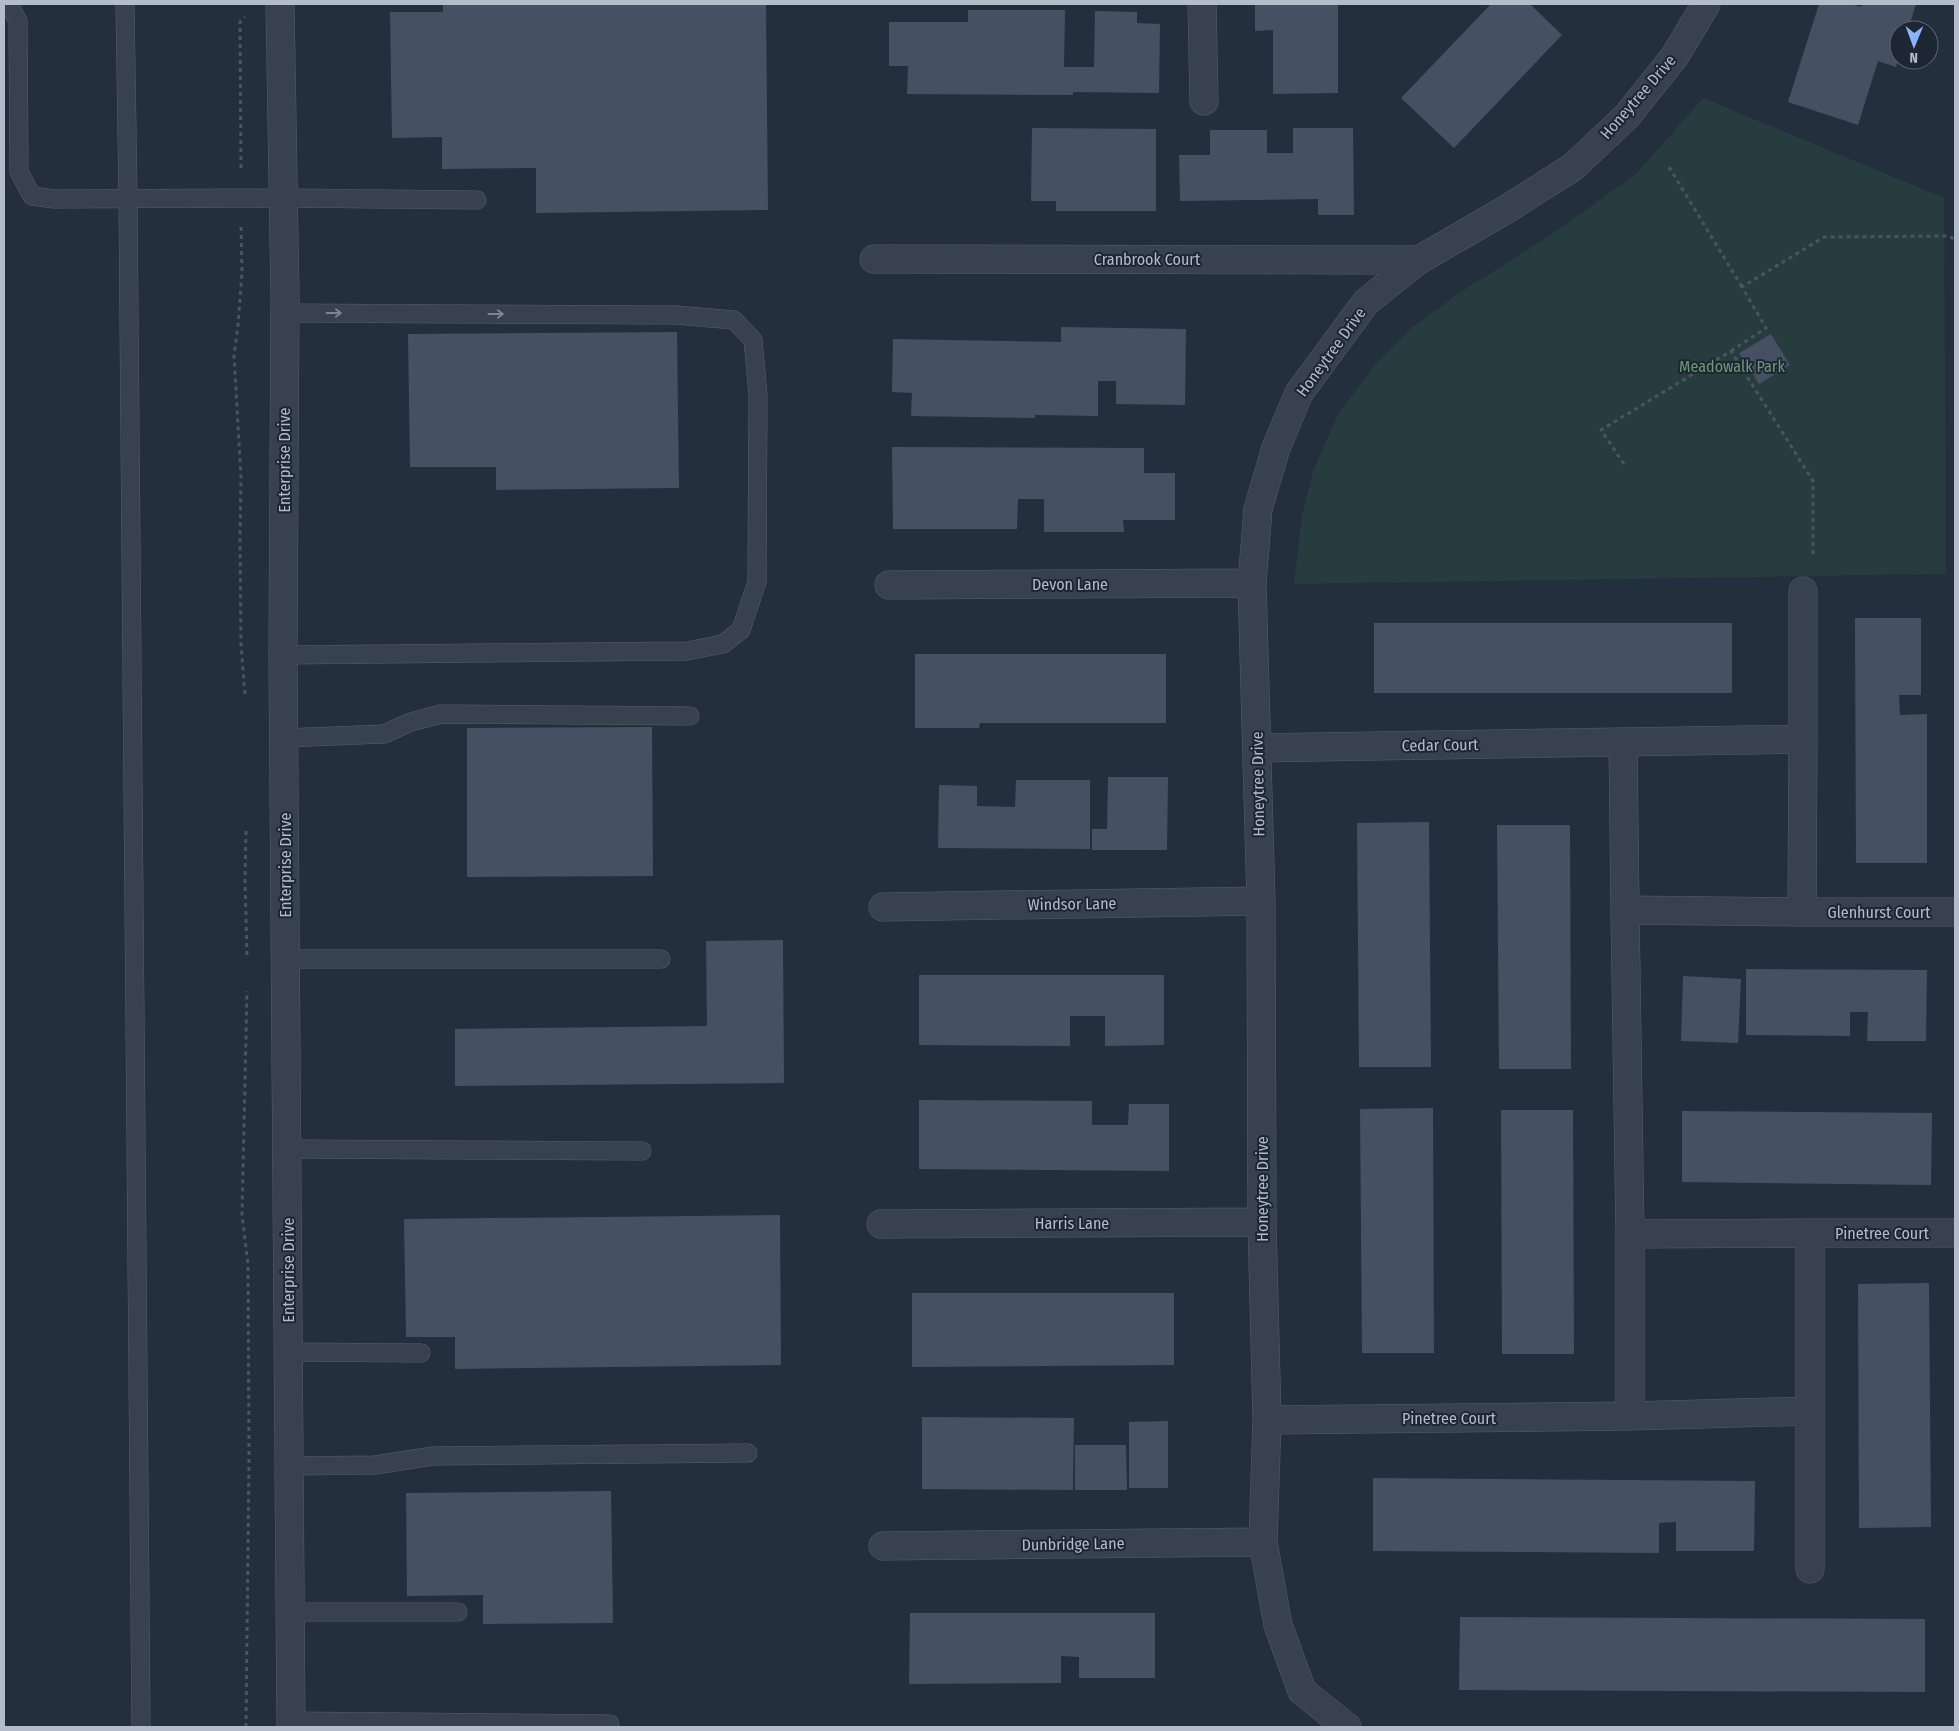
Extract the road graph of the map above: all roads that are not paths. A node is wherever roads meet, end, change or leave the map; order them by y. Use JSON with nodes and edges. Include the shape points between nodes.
{"nodes":[{"id":1,"x":4,"y":4,"type":"edge"},
{"id":2,"x":125,"y":4,"type":"edge"},
{"id":3,"x":280,"y":4,"type":"edge"},
{"id":4,"x":1202,"y":4,"type":"edge"},
{"id":5,"x":1706,"y":4,"type":"edge"},
{"id":6,"x":1204,"y":101,"type":"dead end"},
{"id":7,"x":283,"y":198,"type":"junction"},
{"id":8,"x":128,"y":199,"type":"junction"},
{"id":9,"x":477,"y":200,"type":"dead end"},
{"id":10,"x":874,"y":259,"type":"dead end"},
{"id":11,"x":1419,"y":260,"type":"junction"},
{"id":12,"x":285,"y":313,"type":"junction"},
{"id":13,"x":1252,"y":583,"type":"junction"},
{"id":14,"x":888,"y":584,"type":"dead end"},
{"id":15,"x":1803,"y":591,"type":"road end"},
{"id":16,"x":283,"y":655,"type":"junction"},
{"id":17,"x":690,"y":716,"type":"dead end"},
{"id":18,"x":284,"y":738,"type":"junction"},
{"id":19,"x":1803,"y":739,"type":"junction"},
{"id":20,"x":1623,"y":742,"type":"junction"},
{"id":21,"x":1258,"y":748,"type":"junction"},
{"id":22,"x":1261,"y":901,"type":"junction"},
{"id":23,"x":883,"y":907,"type":"dead end"},
{"id":24,"x":1625,"y":910,"type":"junction"},
{"id":25,"x":1802,"y":912,"type":"junction"},
{"id":26,"x":1955,"y":912,"type":"edge"},
{"id":27,"x":661,"y":958,"type":"dead end"},
{"id":28,"x":286,"y":959,"type":"junction"},
{"id":29,"x":287,"y":1149,"type":"junction"},
{"id":30,"x":642,"y":1150,"type":"dead end"},
{"id":31,"x":1262,"y":1222,"type":"junction"},
{"id":32,"x":882,"y":1224,"type":"dead end"},
{"id":33,"x":1810,"y":1233,"type":"junction"},
{"id":34,"x":1955,"y":1233,"type":"edge"},
{"id":35,"x":1630,"y":1234,"type":"junction"},
{"id":36,"x":288,"y":1352,"type":"junction"},
{"id":37,"x":421,"y":1353,"type":"dead end"},
{"id":38,"x":1810,"y":1411,"type":"junction"},
{"id":39,"x":1630,"y":1416,"type":"junction"},
{"id":40,"x":1267,"y":1420,"type":"junction"},
{"id":41,"x":748,"y":1453,"type":"dead end"},
{"id":42,"x":289,"y":1466,"type":"junction"},
{"id":43,"x":1263,"y":1542,"type":"junction"},
{"id":44,"x":883,"y":1546,"type":"dead end"},
{"id":45,"x":1810,"y":1568,"type":"dead end"},
{"id":46,"x":290,"y":1612,"type":"junction"},
{"id":47,"x":458,"y":1612,"type":"dead end"},
{"id":48,"x":291,"y":1724,"type":"edge"},
{"id":49,"x":610,"y":1724,"type":"dead end"},
{"id":50,"x":141,"y":1727,"type":"edge"},
{"id":51,"x":1347,"y":1727,"type":"edge"}],
"edges":[{"from":1,"to":8,"type":"lane","via":[[18,21],[19,172],[32,196],[54,200]]},
{"from":2,"to":8,"type":"lane"},
{"from":3,"to":7,"type":"street","name":"Enterprise Drive"},
{"from":4,"to":6,"type":"street"},
{"from":5,"to":11,"type":"street","name":"Honeytree Drive","via":[[1675,56],[1627,116],[1573,167]]},
{"from":7,"to":8,"type":"lane"},
{"from":7,"to":9,"type":"lane"},
{"from":7,"to":12,"type":"street","name":"Enterprise Drive"},
{"from":8,"to":50,"type":"lane"},
{"from":10,"to":11,"type":"street","name":"Cranbrook Court"},
{"from":11,"to":13,"type":"street","name":"Honeytree Drive","via":[[1366,302],[1299,392],[1276,448],[1258,509]]},
{"from":12,"to":16,"type":"street","name":"Enterprise Drive"},
{"from":12,"to":16,"type":"lane","one_way":true,"via":[[675,315],[734,320],[753,340],[758,395],[756,582],[742,630],[724,644],[687,652]]},
{"from":13,"to":14,"type":"street","name":"Devon Lane"},
{"from":13,"to":21,"type":"street","name":"Honeytree Drive"},
{"from":15,"to":19,"type":"street"},
{"from":16,"to":18,"type":"street","name":"Enterprise Drive"},
{"from":17,"to":18,"type":"lane","via":[[441,714],[384,734]]},
{"from":18,"to":28,"type":"street","name":"Enterprise Drive"},
{"from":19,"to":20,"type":"street","name":"Cedar Court"},
{"from":19,"to":25,"type":"street"},
{"from":20,"to":21,"type":"street","name":"Cedar Court"},
{"from":20,"to":24,"type":"street"},
{"from":21,"to":22,"type":"street","name":"Honeytree Drive"},
{"from":22,"to":23,"type":"street","name":"Windsor Lane"},
{"from":22,"to":31,"type":"street","name":"Honeytree Drive"},
{"from":24,"to":25,"type":"street"},
{"from":24,"to":35,"type":"street"},
{"from":25,"to":26,"type":"street","name":"Glenhurst Court"},
{"from":27,"to":28,"type":"lane"},
{"from":28,"to":29,"type":"street","name":"Enterprise Drive"},
{"from":29,"to":30,"type":"lane"},
{"from":29,"to":36,"type":"street","name":"Enterprise Drive"},
{"from":31,"to":32,"type":"street","name":"Harris Lane"},
{"from":31,"to":40,"type":"street","name":"Honeytree Drive"},
{"from":33,"to":34,"type":"street","name":"Pinetree Court"},
{"from":33,"to":35,"type":"street","name":"Pinetree Court"},
{"from":33,"to":38,"type":"street"},
{"from":35,"to":39,"type":"street"},
{"from":36,"to":37,"type":"lane"},
{"from":36,"to":42,"type":"street","name":"Enterprise Drive"},
{"from":38,"to":39,"type":"street","name":"Pinetree Court"},
{"from":38,"to":45,"type":"street"},
{"from":39,"to":40,"type":"street","name":"Pinetree Court"},
{"from":40,"to":43,"type":"street","name":"Honeytree Drive"},
{"from":41,"to":42,"type":"lane","via":[[434,1456],[375,1465]]},
{"from":42,"to":46,"type":"street","name":"Enterprise Drive"},
{"from":43,"to":44,"type":"street","name":"Dunbridge Lane"},
{"from":43,"to":51,"type":"street","name":"Honeytree Drive","via":[[1278,1625],[1302,1691]]},
{"from":46,"to":47,"type":"lane"},
{"from":46,"to":48,"type":"street","name":"Enterprise Drive"},
{"from":48,"to":49,"type":"lane"}]}
